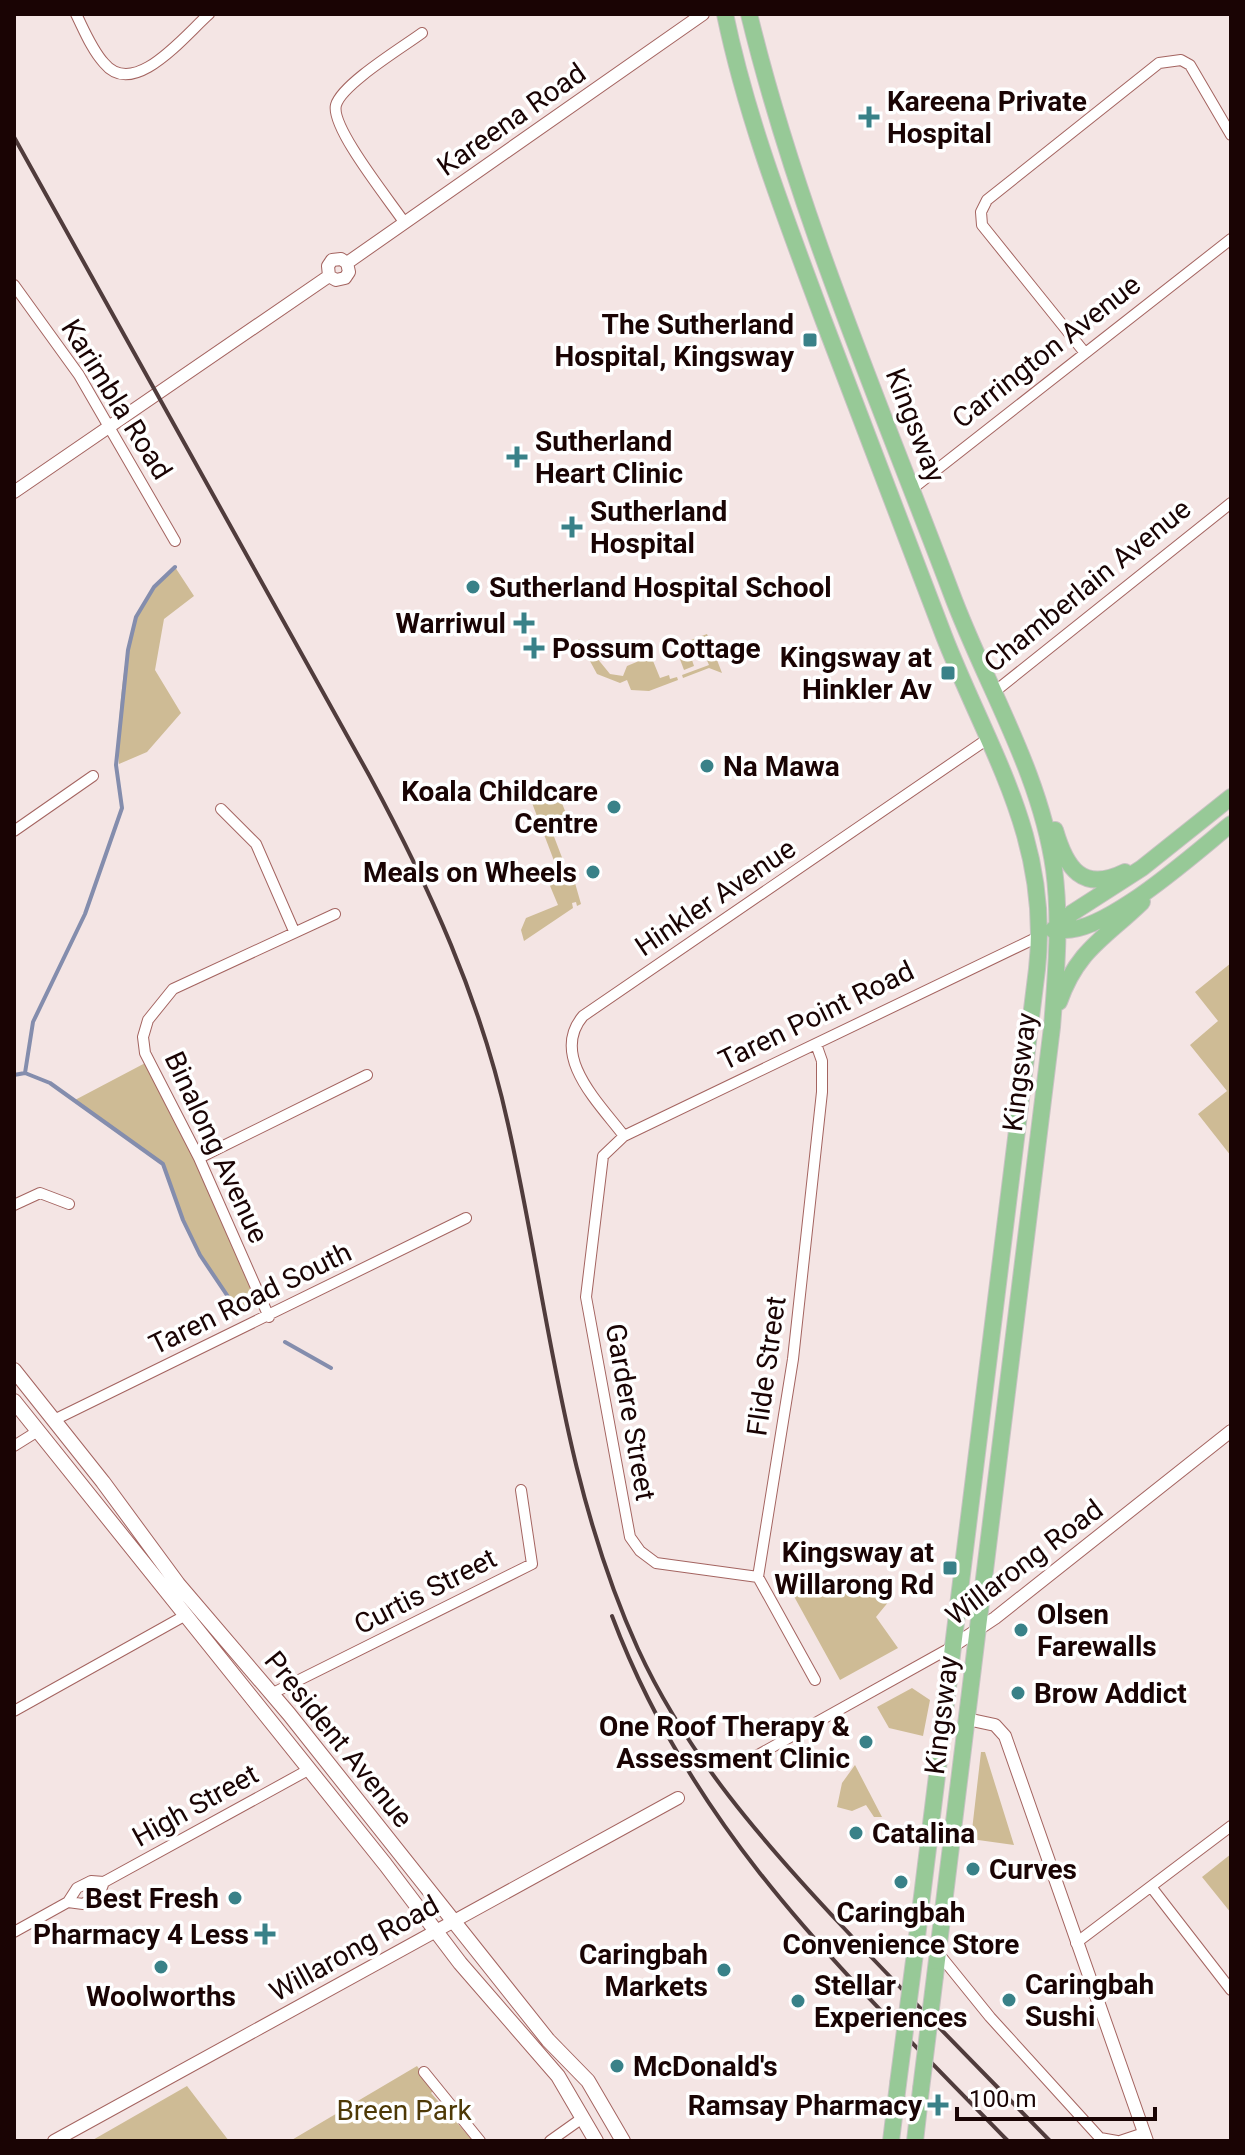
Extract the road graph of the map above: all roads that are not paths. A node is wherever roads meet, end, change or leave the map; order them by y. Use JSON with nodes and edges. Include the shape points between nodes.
{"nodes":[{"id":1,"x":76,"y":14,"type":"edge"},
{"id":2,"x":209,"y":14,"type":"edge"},
{"id":3,"x":703,"y":14,"type":"edge"},
{"id":4,"x":714,"y":14,"type":"edge"},
{"id":5,"x":725,"y":14,"type":"edge"},
{"id":6,"x":743,"y":14,"type":"edge"},
{"id":7,"x":749,"y":14,"type":"edge"},
{"id":8,"x":422,"y":33,"type":"dead end"},
{"id":9,"x":759,"y":55,"type":"junction"},
{"id":10,"x":741,"y":79,"type":"junction"},
{"id":11,"x":1231,"y":135,"type":"edge"},
{"id":12,"x":404,"y":222,"type":"junction"},
{"id":13,"x":1231,"y":239,"type":"edge"},
{"id":14,"x":14,"y":285,"type":"edge"},
{"id":15,"x":1085,"y":353,"type":"junction"},
{"id":16,"x":110,"y":425,"type":"junction"},
{"id":17,"x":912,"y":489,"type":"junction"},
{"id":18,"x":14,"y":492,"type":"edge"},
{"id":19,"x":1231,"y":503,"type":"edge"},
{"id":20,"x":893,"y":504,"type":"junction"},
{"id":21,"x":175,"y":541,"type":"dead end"},
{"id":22,"x":993,"y":693,"type":"junction"},
{"id":23,"x":973,"y":703,"type":"junction"},
{"id":24,"x":1010,"y":729,"type":"junction"},
{"id":25,"x":989,"y":738,"type":"junction"},
{"id":26,"x":1026,"y":767,"type":"junction"},
{"id":27,"x":93,"y":776,"type":"dead end"},
{"id":28,"x":1231,"y":797,"type":"edge"},
{"id":29,"x":221,"y":809,"type":"dead end"},
{"id":30,"x":1231,"y":824,"type":"edge"},
{"id":31,"x":14,"y":831,"type":"edge"},
{"id":32,"x":1160,"y":855,"type":"junction"},
{"id":33,"x":1171,"y":872,"type":"junction"},
{"id":34,"x":335,"y":914,"type":"dead end"},
{"id":35,"x":1057,"y":929,"type":"junction"},
{"id":36,"x":294,"y":931,"type":"junction"},
{"id":37,"x":1040,"y":936,"type":"junction"},
{"id":38,"x":1052,"y":1027,"type":"junction"},
{"id":39,"x":816,"y":1044,"type":"junction"},
{"id":40,"x":367,"y":1075,"type":"dead end"},
{"id":41,"x":624,"y":1136,"type":"junction"},
{"id":42,"x":603,"y":1156,"type":"joint"},
{"id":43,"x":199,"y":1158,"type":"junction"},
{"id":44,"x":69,"y":1204,"type":"dead end"},
{"id":45,"x":14,"y":1205,"type":"edge"},
{"id":46,"x":466,"y":1218,"type":"dead end"},
{"id":47,"x":269,"y":1317,"type":"junction"},
{"id":48,"x":14,"y":1370,"type":"edge"},
{"id":49,"x":14,"y":1401,"type":"edge"},
{"id":50,"x":54,"y":1420,"type":"junction"},
{"id":51,"x":38,"y":1431,"type":"junction"},
{"id":52,"x":1231,"y":1431,"type":"edge"},
{"id":53,"x":14,"y":1446,"type":"edge"},
{"id":54,"x":521,"y":1490,"type":"dead end"},
{"id":55,"x":758,"y":1577,"type":"junction"},
{"id":56,"x":186,"y":1615,"type":"junction"},
{"id":57,"x":978,"y":1631,"type":"junction"},
{"id":58,"x":950,"y":1648,"type":"junction"},
{"id":59,"x":815,"y":1680,"type":"dead end"},
{"id":60,"x":271,"y":1694,"type":"junction"},
{"id":61,"x":255,"y":1702,"type":"junction"},
{"id":62,"x":14,"y":1711,"type":"edge"},
{"id":63,"x":967,"y":1719,"type":"junction"},
{"id":64,"x":325,"y":1760,"type":"junction"},
{"id":65,"x":749,"y":1760,"type":"dead end"},
{"id":66,"x":310,"y":1769,"type":"junction"},
{"id":67,"x":678,"y":1798,"type":"dead end"},
{"id":68,"x":1231,"y":1826,"type":"edge"},
{"id":69,"x":104,"y":1882,"type":"junction"},
{"id":70,"x":1152,"y":1888,"type":"junction"},
{"id":71,"x":68,"y":1902,"type":"junction"},
{"id":72,"x":453,"y":1922,"type":"junction"},
{"id":73,"x":435,"y":1930,"type":"junction"},
{"id":74,"x":14,"y":1932,"type":"edge"},
{"id":75,"x":1076,"y":1943,"type":"junction"},
{"id":76,"x":937,"y":1952,"type":"junction"},
{"id":77,"x":1231,"y":1990,"type":"edge"},
{"id":78,"x":557,"y":2050,"type":"junction"},
{"id":79,"x":424,"y":2072,"type":"dead end"},
{"id":80,"x":581,"y":2119,"type":"junction"},
{"id":81,"x":1145,"y":2137,"type":"edge"},
{"id":82,"x":54,"y":2141,"type":"edge"},
{"id":83,"x":480,"y":2141,"type":"edge"},
{"id":84,"x":550,"y":2141,"type":"edge"},
{"id":85,"x":596,"y":2141,"type":"edge"},
{"id":86,"x":623,"y":2141,"type":"edge"},
{"id":87,"x":891,"y":2141,"type":"edge"},
{"id":88,"x":915,"y":2141,"type":"edge"},
{"id":89,"x":1119,"y":2141,"type":"edge"}],
"edges":[{"from":1,"to":2,"type":"street","via":[[103,62],[115,74],[133,77]]},
{"from":3,"to":12,"type":"street","name":"Kareena Road"},
{"from":4,"to":10,"type":"main road","name":"Kingsway"},
{"from":5,"to":10,"type":"main road","name":"Kingsway"},
{"from":6,"to":9,"type":"main road","name":"Kingsway"},
{"from":7,"to":9,"type":"main road","name":"Kingsway"},
{"from":8,"to":12,"type":"street","via":[[351,86],[335,111],[344,134]]},
{"from":9,"to":17,"type":"main road","name":"Kingsway","via":[[805,204]]},
{"from":10,"to":20,"type":"main road","name":"Kingsway","via":[[761,153]]},
{"from":11,"to":15,"type":"street","via":[[1190,65],[1169,60],[987,200],[982,225]]},
{"from":12,"to":16,"type":"street","name":"Kareena Road","via":[[347,263],[345,278],[329,276]]},
{"from":13,"to":15,"type":"street","name":"Carrington Avenue"},
{"from":14,"to":16,"type":"street","name":"Karimbla Road"},
{"from":15,"to":17,"type":"street","name":"Carrington Avenue"},
{"from":16,"to":18,"type":"street"},
{"from":16,"to":21,"type":"street","name":"Karimbla Road"},
{"from":17,"to":20,"type":"main road","name":"Carrington Avenue"},
{"from":17,"to":22,"type":"main road","name":"Kingsway"},
{"from":19,"to":22,"type":"street","name":"Chamberlain Avenue"},
{"from":20,"to":23,"type":"main road","name":"Kingsway"},
{"from":22,"to":23,"type":"main road","name":"Chamberlain Avenue"},
{"from":22,"to":24,"type":"main road","name":"Kingsway"},
{"from":23,"to":25,"type":"main road","name":"Kingsway"},
{"from":24,"to":25,"type":"main road"},
{"from":24,"to":26,"type":"main road","name":"Kingsway"},
{"from":25,"to":37,"type":"main road","name":"Kingsway","via":[[1030,843]]},
{"from":25,"to":41,"type":"street","name":"Hinkler Avenue","via":[[583,1016],[571,1034],[572,1057]]},
{"from":26,"to":32,"type":"main road","via":[[1044,794],[1068,863],[1080,875],[1108,879]]},
{"from":26,"to":35,"type":"main road","name":"Kingsway","via":[[1054,867]]},
{"from":27,"to":31,"type":"street"},
{"from":28,"to":32,"type":"main road","name":"Taren Point Road"},
{"from":29,"to":36,"type":"street","via":[[256,844]]},
{"from":30,"to":33,"type":"main road","name":"Taren Point Road"},
{"from":32,"to":35,"type":"main road","name":"Taren Point Road","via":[[1072,913]]},
{"from":33,"to":35,"type":"main road","name":"Taren Point Road","via":[[1096,922],[1071,931]]},
{"from":33,"to":38,"type":"main road","via":[[1082,955]]},
{"from":34,"to":36,"type":"street","name":"Binalong Avenue"},
{"from":35,"to":37,"type":"main road","name":"Taren Point Road"},
{"from":35,"to":38,"type":"main road","name":"Kingsway"},
{"from":36,"to":43,"type":"street","name":"Binalong Avenue","via":[[173,989],[148,1020],[145,1053]]},
{"from":37,"to":39,"type":"street","name":"Taren Point Road"},
{"from":37,"to":58,"type":"main road","name":"Kingsway"},
{"from":38,"to":57,"type":"main road","name":"Kingsway"},
{"from":39,"to":41,"type":"street","name":"Taren Point Road"},
{"from":39,"to":55,"type":"street","name":"Flide Street","via":[[822,1092],[793,1359]]},
{"from":40,"to":43,"type":"street"},
{"from":41,"to":42,"type":"street","name":"Taren Point Road"},
{"from":42,"to":55,"type":"street","name":"Gardere Street","via":[[586,1297],[630,1537],[656,1563]]},
{"from":43,"to":47,"type":"street","name":"Binalong Avenue"},
{"from":44,"to":45,"type":"street","via":[[40,1193]]},
{"from":46,"to":47,"type":"street","name":"Taren Road South"},
{"from":47,"to":50,"type":"street","name":"Taren Road South"},
{"from":48,"to":50,"type":"main road","name":"President Avenue"},
{"from":49,"to":51,"type":"main road","name":"President Avenue"},
{"from":50,"to":51,"type":"main road"},
{"from":50,"to":60,"type":"main road","name":"President Avenue","via":[[178,1584]]},
{"from":51,"to":53,"type":"street"},
{"from":51,"to":56,"type":"main road","name":"President Avenue"},
{"from":52,"to":57,"type":"street","name":"Willarong Road"},
{"from":54,"to":60,"type":"street","name":"Curtis Street","via":[[532,1564]]},
{"from":55,"to":59,"type":"street"},
{"from":56,"to":61,"type":"main road","name":"President Avenue"},
{"from":56,"to":62,"type":"street"},
{"from":57,"to":58,"type":"street","name":"Willarong Road"},
{"from":57,"to":63,"type":"main road","name":"Kingsway"},
{"from":58,"to":65,"type":"street","name":"Willarong Road"},
{"from":58,"to":87,"type":"main road","name":"Kingsway","bridge":true},
{"from":60,"to":61,"type":"main road"},
{"from":60,"to":64,"type":"main road","name":"President Avenue"},
{"from":61,"to":66,"type":"main road","name":"President Avenue"},
{"from":63,"to":75,"type":"street","via":[[995,1725],[1005,1736]]},
{"from":63,"to":76,"type":"main road","name":"Kingsway"},
{"from":64,"to":66,"type":"main road"},
{"from":64,"to":72,"type":"main road","name":"President Avenue"},
{"from":66,"to":69,"type":"street","name":"High Street"},
{"from":66,"to":73,"type":"main road","name":"President Avenue"},
{"from":67,"to":72,"type":"street","name":"Willarong Road"},
{"from":68,"to":70,"type":"street"},
{"from":69,"to":71,"type":"street","name":"High Street","via":[[77,1888]]},
{"from":69,"to":71,"type":"street","name":"High Street","via":[[99,1895],[83,1904]]},
{"from":70,"to":75,"type":"street"},
{"from":70,"to":77,"type":"street"},
{"from":71,"to":74,"type":"street","name":"High Street"},
{"from":72,"to":73,"type":"street","name":"Willarong Road"},
{"from":72,"to":78,"type":"main road","name":"President Avenue"},
{"from":73,"to":80,"type":"main road","name":"President Avenue","via":[[558,2076]]},
{"from":73,"to":82,"type":"street","name":"Willarong Road"},
{"from":75,"to":81,"type":"street"},
{"from":76,"to":88,"type":"main road","name":"Kingsway","bridge":true},
{"from":76,"to":89,"type":"street","via":[[1100,2138]]},
{"from":78,"to":80,"type":"main road","via":[[584,2105]]},
{"from":78,"to":86,"type":"main road","name":"President Avenue","via":[[594,2089]]},
{"from":79,"to":83,"type":"street"},
{"from":80,"to":84,"type":"street"},
{"from":80,"to":85,"type":"main road","name":"President Avenue"},
{"from":81,"to":89,"type":"street"}]}
